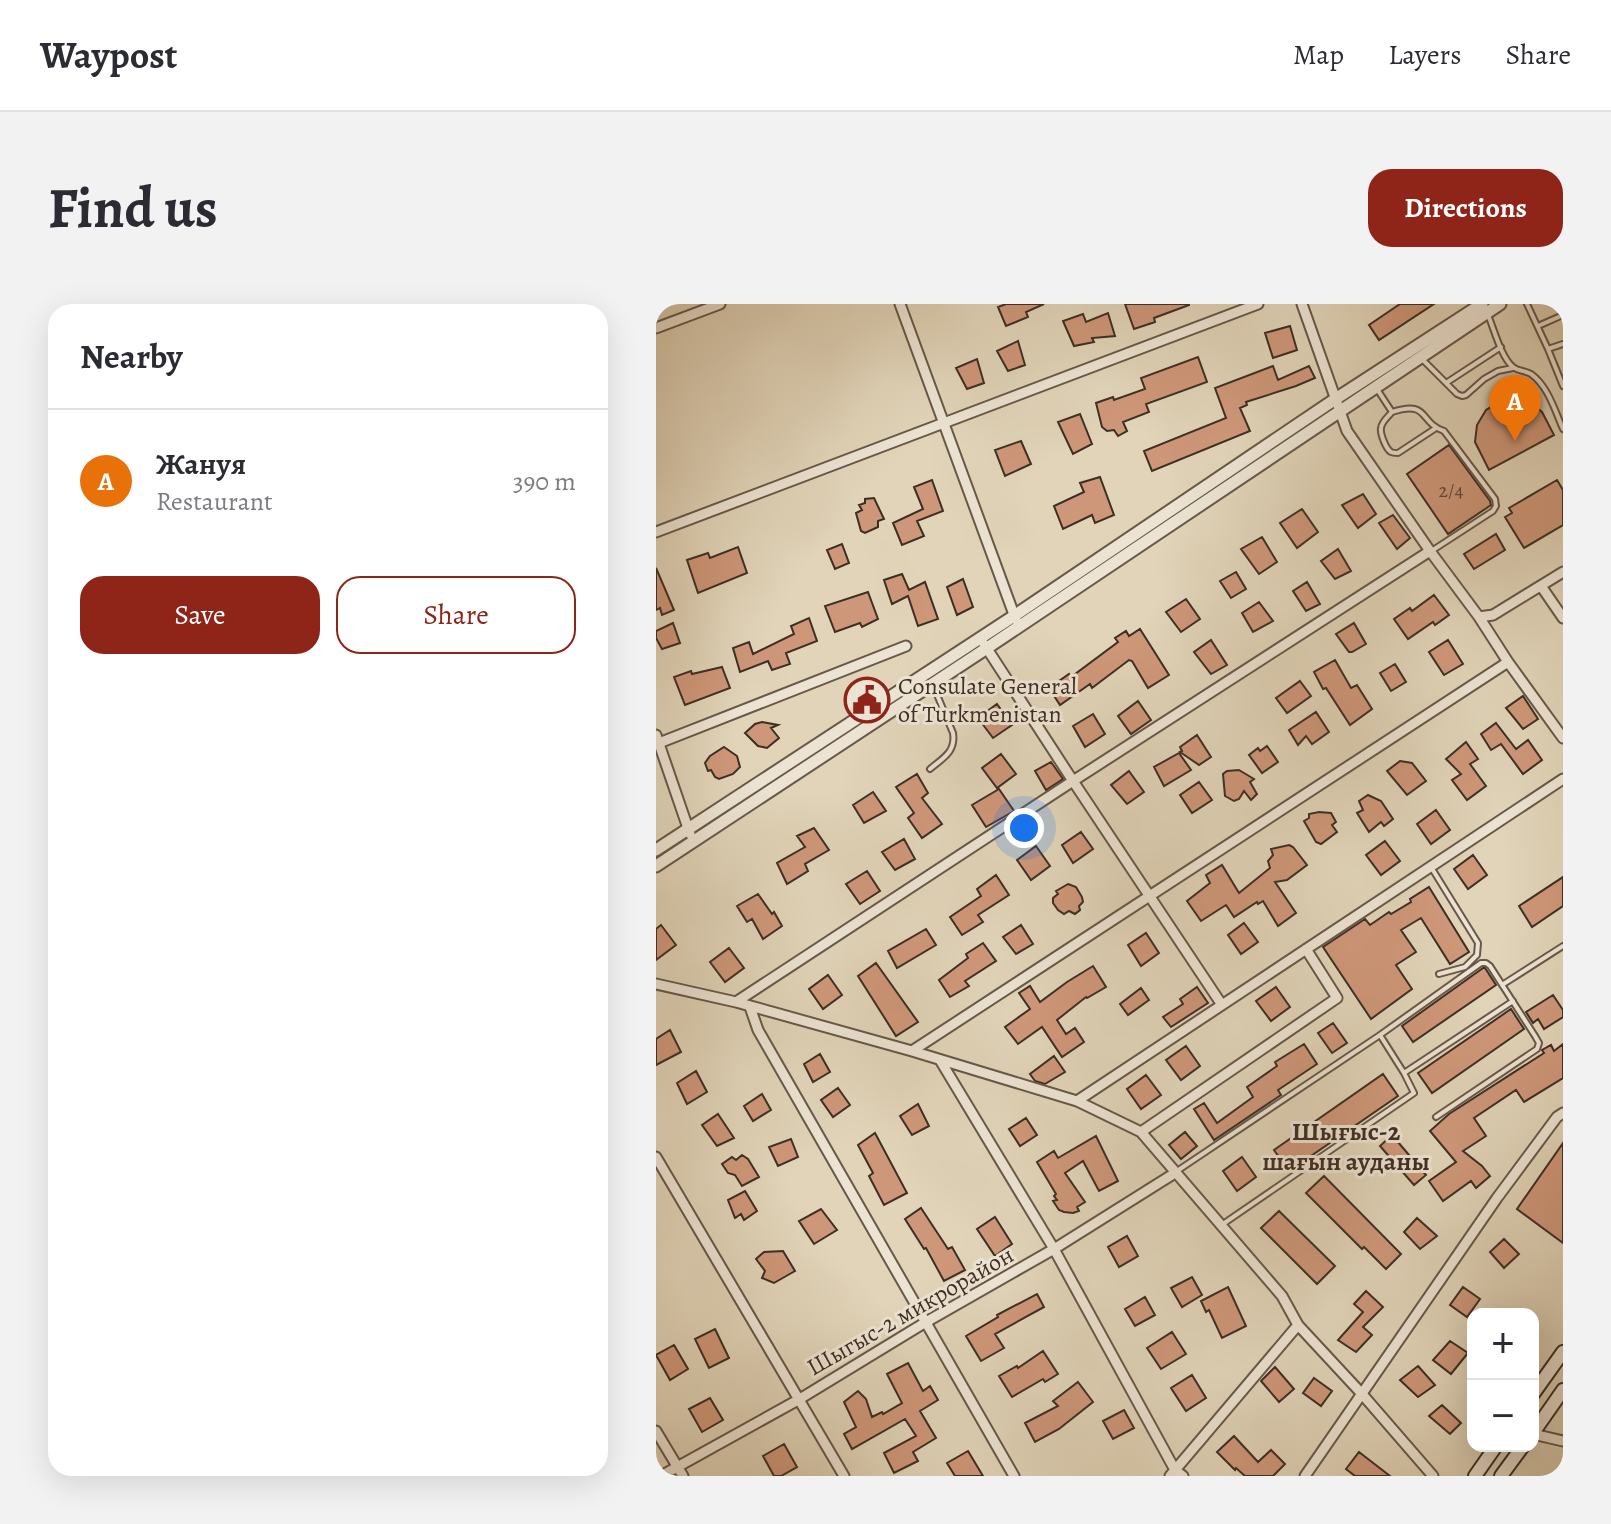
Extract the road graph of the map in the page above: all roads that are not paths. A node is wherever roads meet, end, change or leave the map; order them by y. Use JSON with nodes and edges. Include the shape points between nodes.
{"nodes":[{"id":1,"x":720,"y":304,"type":"edge"},
{"id":2,"x":900,"y":304,"type":"edge"},
{"id":3,"x":1258,"y":304,"type":"edge"},
{"id":4,"x":1302,"y":304,"type":"edge"},
{"id":5,"x":1500,"y":304,"type":"edge"},
{"id":6,"x":1527,"y":304,"type":"edge"},
{"id":7,"x":1485,"y":308,"type":"edge"},
{"id":8,"x":1563,"y":315,"type":"edge"},
{"id":9,"x":1538,"y":326,"type":"junction"},
{"id":10,"x":656,"y":328,"type":"edge"},
{"id":11,"x":1563,"y":344,"type":"edge"},
{"id":12,"x":1501,"y":347,"type":"junction"},
{"id":13,"x":1548,"y":349,"type":"junction"},
{"id":14,"x":1420,"y":357,"type":"junction"},
{"id":15,"x":1514,"y":368,"type":"junction"},
{"id":16,"x":1446,"y":384,"type":"junction"},
{"id":17,"x":1563,"y":386,"type":"edge"},
{"id":18,"x":1375,"y":388,"type":"junction"},
{"id":19,"x":1338,"y":404,"type":"junction"},
{"id":20,"x":1392,"y":412,"type":"junction"},
{"id":21,"x":943,"y":423,"type":"junction"},
{"id":22,"x":1436,"y":428,"type":"junction"},
{"id":23,"x":1563,"y":429,"type":"edge"},
{"id":24,"x":656,"y":532,"type":"edge"},
{"id":25,"x":1430,"y":551,"type":"junction"},
{"id":26,"x":1563,"y":572,"type":"edge"},
{"id":27,"x":1541,"y":586,"type":"junction"},
{"id":28,"x":1479,"y":617,"type":"junction"},
{"id":29,"x":1563,"y":618,"type":"edge"},
{"id":30,"x":1016,"y":621,"type":"junction"},
{"id":31,"x":983,"y":643,"type":"junction"},
{"id":32,"x":906,"y":646,"type":"dead end"},
{"id":33,"x":1508,"y":662,"type":"junction"},
{"id":34,"x":933,"y":683,"type":"junction"},
{"id":35,"x":1563,"y":738,"type":"edge"},
{"id":36,"x":658,"y":739,"type":"edge"},
{"id":37,"x":930,"y":769,"type":"dead end"},
{"id":38,"x":1563,"y":779,"type":"edge"},
{"id":39,"x":1073,"y":781,"type":"junction"},
{"id":40,"x":688,"y":829,"type":"junction"},
{"id":41,"x":692,"y":843,"type":"junction"},
{"id":42,"x":656,"y":850,"type":"edge"},
{"id":43,"x":656,"y":866,"type":"edge"},
{"id":44,"x":1431,"y":867,"type":"junction"},
{"id":45,"x":1151,"y":896,"type":"junction"},
{"id":46,"x":1563,"y":946,"type":"edge"},
{"id":47,"x":1306,"y":949,"type":"junction"},
{"id":48,"x":1439,"y":974,"type":"dead end"},
{"id":49,"x":656,"y":984,"type":"edge"},
{"id":50,"x":1502,"y":985,"type":"junction"},
{"id":51,"x":1513,"y":1001,"type":"junction"},
{"id":52,"x":736,"y":1002,"type":"junction"},
{"id":53,"x":1222,"y":1005,"type":"junction"},
{"id":54,"x":750,"y":1007,"type":"junction"},
{"id":55,"x":1380,"y":1035,"type":"junction"},
{"id":56,"x":912,"y":1051,"type":"junction"},
{"id":57,"x":940,"y":1060,"type":"junction"},
{"id":58,"x":1404,"y":1073,"type":"junction"},
{"id":59,"x":1077,"y":1101,"type":"junction"},
{"id":60,"x":1563,"y":1113,"type":"edge"},
{"id":61,"x":1436,"y":1117,"type":"dead end"},
{"id":62,"x":1141,"y":1132,"type":"junction"},
{"id":63,"x":656,"y":1157,"type":"edge"},
{"id":64,"x":1175,"y":1173,"type":"junction"},
{"id":65,"x":1221,"y":1225,"type":"junction"},
{"id":66,"x":1054,"y":1249,"type":"junction"},
{"id":67,"x":926,"y":1322,"type":"junction"},
{"id":68,"x":1298,"y":1325,"type":"junction"},
{"id":69,"x":1563,"y":1352,"type":"edge"},
{"id":70,"x":1539,"y":1386,"type":"edge"},
{"id":71,"x":1563,"y":1390,"type":"edge"},
{"id":72,"x":1362,"y":1394,"type":"junction"},
{"id":73,"x":798,"y":1400,"type":"junction"},
{"id":74,"x":1539,"y":1425,"type":"edge"},
{"id":75,"x":656,"y":1431,"type":"edge"},
{"id":76,"x":1539,"y":1435,"type":"edge"},
{"id":77,"x":1563,"y":1441,"type":"edge"},
{"id":78,"x":1492,"y":1452,"type":"edge"},
{"id":79,"x":1519,"y":1452,"type":"edge"},
{"id":80,"x":680,"y":1471,"type":"edge"},
{"id":81,"x":1176,"y":1474,"type":"edge"},
{"id":82,"x":661,"y":1476,"type":"edge"},
{"id":83,"x":844,"y":1476,"type":"edge"},
{"id":84,"x":1014,"y":1476,"type":"edge"},
{"id":85,"x":1305,"y":1476,"type":"edge"},
{"id":86,"x":1433,"y":1476,"type":"edge"},
{"id":87,"x":1475,"y":1476,"type":"edge"},
{"id":88,"x":1501,"y":1476,"type":"edge"}],
"edges":[{"from":1,"to":10,"type":"street"},
{"from":2,"to":21,"type":"street"},
{"from":3,"to":21,"type":"street"},
{"from":4,"to":19,"type":"street"},
{"from":5,"to":7,"type":"street"},
{"from":6,"to":9,"type":"lane"},
{"from":7,"to":12,"type":"lane"},
{"from":7,"to":14,"type":"street"},
{"from":7,"to":19,"type":"street"},
{"from":8,"to":9,"type":"lane"},
{"from":9,"to":13,"type":"lane"},
{"from":11,"to":13,"type":"lane"},
{"from":12,"to":15,"type":"lane"},
{"from":12,"to":16,"type":"lane"},
{"from":13,"to":17,"type":"lane"},
{"from":14,"to":16,"type":"lane"},
{"from":14,"to":18,"type":"street"},
{"from":15,"to":16,"type":"lane","via":[[1498,371],[1462,396]]},
{"from":15,"to":23,"type":"lane","via":[[1538,380]]},
{"from":18,"to":19,"type":"street"},
{"from":18,"to":20,"type":"lane"},
{"from":19,"to":25,"type":"street","via":[[1347,431]]},
{"from":19,"to":30,"type":"street"},
{"from":20,"to":22,"type":"lane","via":[[1416,408]]},
{"from":20,"to":22,"type":"lane","via":[[1380,429],[1390,452],[1398,453]]},
{"from":21,"to":24,"type":"street"},
{"from":21,"to":30,"type":"street"},
{"from":22,"to":25,"type":"lane","via":[[1450,436],[1496,506]]},
{"from":25,"to":28,"type":"street"},
{"from":25,"to":39,"type":"street"},
{"from":26,"to":27,"type":"street"},
{"from":27,"to":28,"type":"street","via":[[1493,615]]},
{"from":27,"to":29,"type":"street"},
{"from":28,"to":33,"type":"street"},
{"from":30,"to":31,"type":"street"},
{"from":31,"to":34,"type":"street"},
{"from":31,"to":39,"type":"street"},
{"from":31,"to":40,"type":"street"},
{"from":32,"to":36,"type":"street"},
{"from":33,"to":35,"type":"street"},
{"from":33,"to":45,"type":"street"},
{"from":34,"to":37,"type":"lane","via":[[955,741],[950,753]]},
{"from":34,"to":41,"type":"street"},
{"from":36,"to":40,"type":"street"},
{"from":38,"to":44,"type":"street"},
{"from":39,"to":45,"type":"street"},
{"from":39,"to":52,"type":"street"},
{"from":40,"to":41,"type":"street"},
{"from":40,"to":42,"type":"street"},
{"from":41,"to":43,"type":"street"},
{"from":44,"to":47,"type":"street"},
{"from":44,"to":48,"type":"lane","via":[[1478,943],[1477,955],[1465,967]]},
{"from":45,"to":53,"type":"street"},
{"from":45,"to":56,"type":"street"},
{"from":46,"to":50,"type":"lane"},
{"from":47,"to":53,"type":"street"},
{"from":47,"to":62,"type":"street","via":[[1337,998]]},
{"from":49,"to":52,"type":"street"},
{"from":50,"to":51,"type":"lane"},
{"from":50,"to":55,"type":"lane","via":[[1490,966],[1481,963]]},
{"from":51,"to":58,"type":"lane"},
{"from":51,"to":61,"type":"lane","via":[[1539,1043],[1537,1049]]},
{"from":52,"to":54,"type":"street"},
{"from":53,"to":59,"type":"street"},
{"from":54,"to":56,"type":"street"},
{"from":54,"to":67,"type":"street","via":[[758,1030]]},
{"from":55,"to":58,"type":"lane"},
{"from":55,"to":64,"type":"lane"},
{"from":56,"to":57,"type":"street"},
{"from":57,"to":59,"type":"street"},
{"from":57,"to":66,"type":"street"},
{"from":58,"to":65,"type":"lane","via":[[1414,1093]]},
{"from":59,"to":62,"type":"street"},
{"from":60,"to":72,"type":"street","via":[[1497,1198]]},
{"from":62,"to":64,"type":"street"},
{"from":63,"to":73,"type":"street"},
{"from":64,"to":65,"type":"street"},
{"from":64,"to":66,"type":"street","name":"Шыгыс-2 микрорайон"},
{"from":65,"to":68,"type":"street","via":[[1282,1296]]},
{"from":66,"to":67,"type":"street","name":"Шыгыс-2 микрорайон"},
{"from":66,"to":81,"type":"street"},
{"from":67,"to":73,"type":"street","name":"Шыгыс-2 микрорайон"},
{"from":67,"to":84,"type":"street"},
{"from":68,"to":72,"type":"street"},
{"from":68,"to":81,"type":"street"},
{"from":69,"to":70,"type":"main road"},
{"from":71,"to":74,"type":"main road"},
{"from":72,"to":85,"type":"street"},
{"from":72,"to":86,"type":"street"},
{"from":73,"to":80,"type":"street","name":"Шыгыс-2 микрорайон"},
{"from":73,"to":83,"type":"street"},
{"from":75,"to":80,"type":"street"},
{"from":76,"to":77,"type":"street"},
{"from":78,"to":87,"type":"main road"},
{"from":79,"to":88,"type":"main road"},
{"from":80,"to":82,"type":"street","name":"Шыгыс-2 микрорайон"}]}
